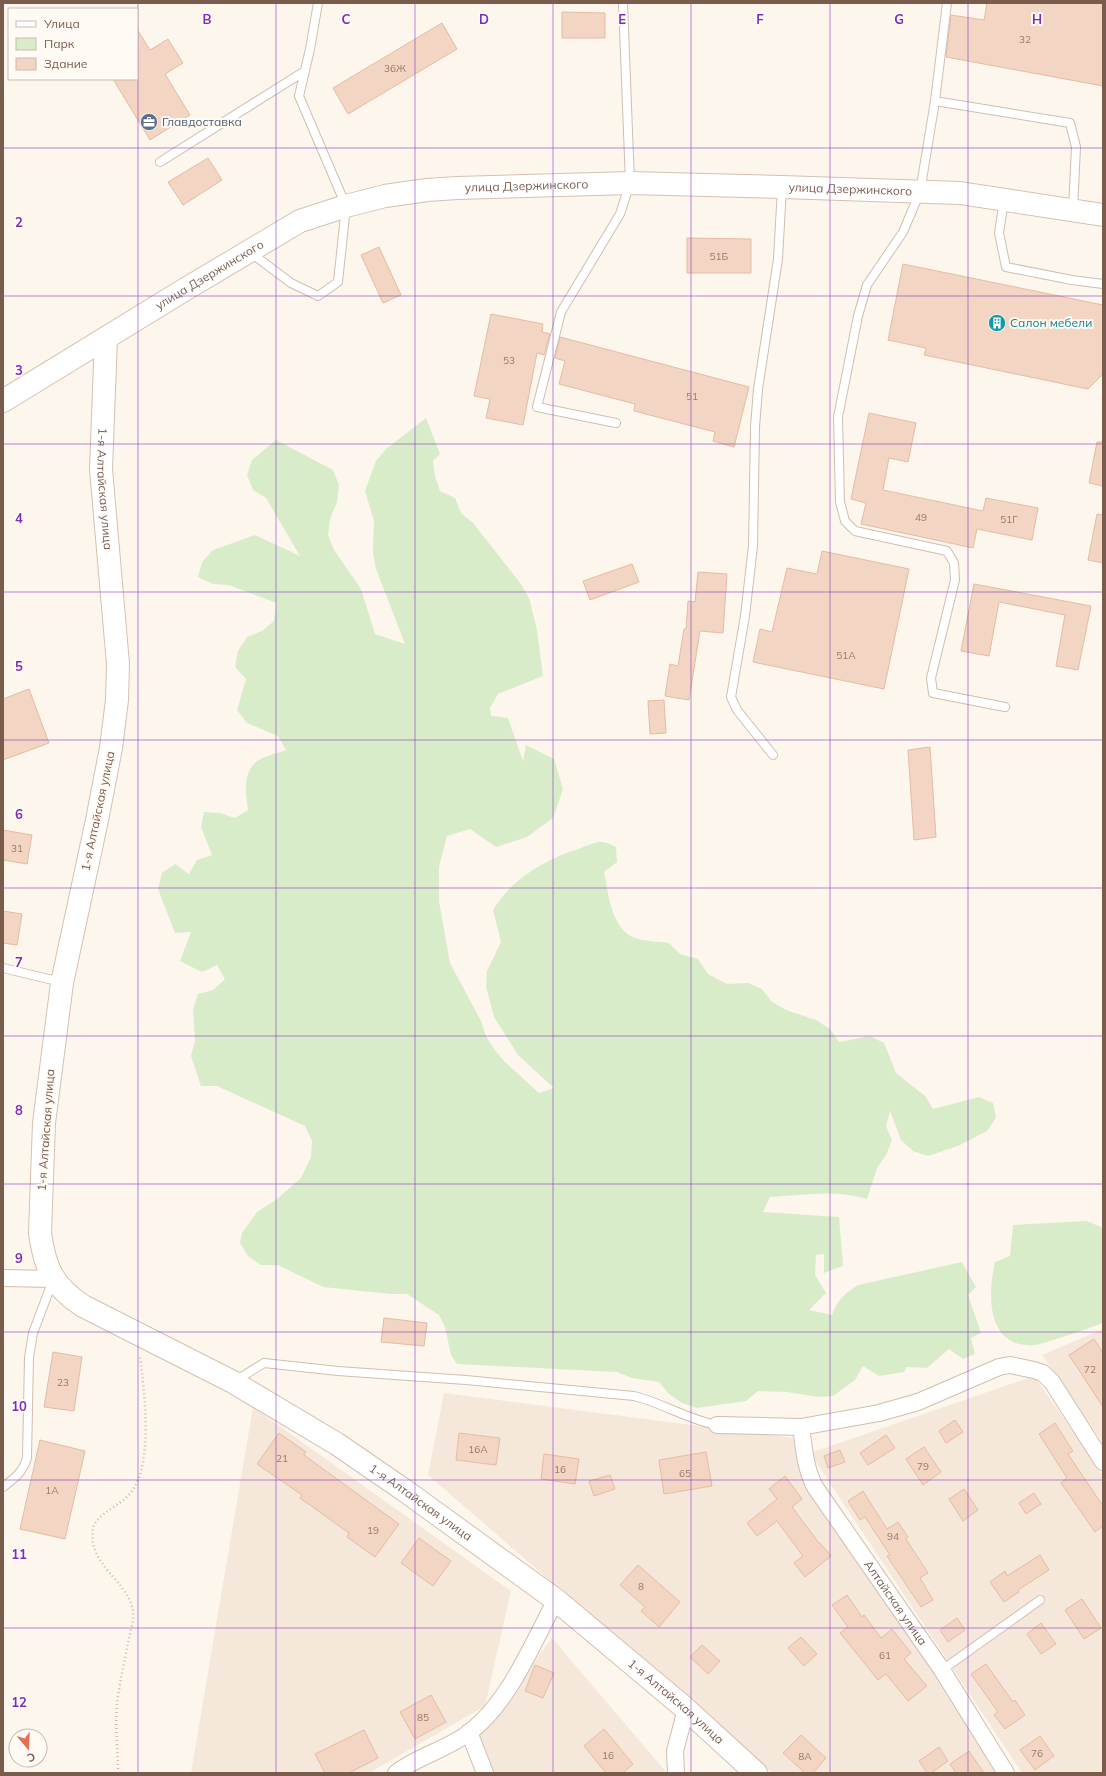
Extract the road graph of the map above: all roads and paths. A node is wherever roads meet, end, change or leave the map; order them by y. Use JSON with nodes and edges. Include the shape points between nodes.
{"nodes":[{"id":1,"x":318,"y":3,"type":"edge"},
{"id":2,"x":623,"y":3,"type":"edge"},
{"id":3,"x":947,"y":3,"type":"edge"},
{"id":4,"x":305,"y":71,"type":"junction"},
{"id":5,"x":935,"y":101,"type":"junction"},
{"id":6,"x":160,"y":162,"type":"dead end"},
{"id":7,"x":630,"y":184,"type":"junction"},
{"id":8,"x":782,"y":187,"type":"junction"},
{"id":9,"x":920,"y":192,"type":"junction"},
{"id":10,"x":1004,"y":199,"type":"junction"},
{"id":11,"x":346,"y":206,"type":"junction"},
{"id":12,"x":1073,"y":210,"type":"junction"},
{"id":13,"x":1103,"y":216,"type":"edge"},
{"id":14,"x":250,"y":252,"type":"junction"},
{"id":15,"x":1103,"y":284,"type":"edge"},
{"id":16,"x":106,"y":338,"type":"junction"},
{"id":17,"x":3,"y":401,"type":"edge"},
{"id":18,"x":616,"y":423,"type":"dead end"},
{"id":19,"x":1005,"y":707,"type":"dead end"},
{"id":20,"x":773,"y":755,"type":"dead end"},
{"id":21,"x":3,"y":968,"type":"edge"},
{"id":22,"x":62,"y":983,"type":"junction"},
{"id":23,"x":3,"y":1278,"type":"edge"},
{"id":24,"x":53,"y":1279,"type":"junction"},
{"id":25,"x":137,"y":1334,"type":"junction"},
{"id":26,"x":233,"y":1382,"type":"junction"},
{"id":27,"x":717,"y":1425,"type":"joint"},
{"id":28,"x":801,"y":1427,"type":"junction"},
{"id":29,"x":1103,"y":1462,"type":"edge"},
{"id":30,"x":3,"y":1486,"type":"edge"},
{"id":31,"x":556,"y":1600,"type":"junction"},
{"id":32,"x":1040,"y":1600,"type":"dead end"},
{"id":33,"x":942,"y":1670,"type":"junction"},
{"id":34,"x":686,"y":1709,"type":"junction"},
{"id":35,"x":469,"y":1732,"type":"junction"},
{"id":36,"x":118,"y":1773,"type":"edge"},
{"id":37,"x":396,"y":1773,"type":"edge"},
{"id":38,"x":485,"y":1773,"type":"edge"},
{"id":39,"x":676,"y":1773,"type":"edge"},
{"id":40,"x":756,"y":1773,"type":"edge"},
{"id":41,"x":1006,"y":1773,"type":"edge"}],
"edges":[{"from":1,"to":4,"type":"lane"},
{"from":2,"to":7,"type":"lane"},
{"from":3,"to":5,"type":"lane"},
{"from":4,"to":6,"type":"lane"},
{"from":4,"to":11,"type":"lane","via":[[299,96]]},
{"from":5,"to":9,"type":"lane"},
{"from":5,"to":12,"type":"lane","via":[[1070,123],[1076,147]]},
{"from":7,"to":8,"type":"street","name":"улица Дзержинского"},
{"from":7,"to":11,"type":"street","name":"улица Дзержинского","via":[[427,190],[385,196]]},
{"from":7,"to":18,"type":"lane","via":[[620,214],[561,312],[537,407]]},
{"from":8,"to":9,"type":"street","name":"улица Дзержинского"},
{"from":8,"to":20,"type":"lane","via":[[778,260],[758,389],[753,546],[745,616],[731,697]]},
{"from":9,"to":10,"type":"street","name":"улица Дзержинского","via":[[960,193]]},
{"from":9,"to":19,"type":"lane","via":[[904,232],[867,285],[858,316],[838,416],[840,502],[845,521],[855,531],[947,551],[954,562],[955,580],[931,678],[933,693]]},
{"from":10,"to":12,"type":"street","name":"улица Дзержинского"},
{"from":10,"to":15,"type":"lane","via":[[999,233],[1006,267]]},
{"from":11,"to":14,"type":"street","name":"улица Дзержинского","via":[[300,222]]},
{"from":11,"to":14,"type":"lane","via":[[338,282],[318,296],[291,283]]},
{"from":12,"to":13,"type":"street","name":"улица Дзержинского"},
{"from":14,"to":16,"type":"street","name":"улица Дзержинского"},
{"from":16,"to":17,"type":"street","name":"улица Дзержинского"},
{"from":16,"to":22,"type":"street","name":"1-я Алтайская улица","via":[[101,469],[118,664],[117,700],[111,748]]},
{"from":21,"to":22,"type":"lane"},
{"from":22,"to":24,"type":"street","name":"1-я Алтайская улица","via":[[44,1123],[40,1233],[42,1249]]},
{"from":23,"to":24,"type":"street"},
{"from":24,"to":25,"type":"street","name":"1-я Алтайская улица","via":[[68,1296],[83,1306]]},
{"from":24,"to":30,"type":"lane","via":[[33,1332],[29,1357],[27,1458],[19,1475]]},
{"from":25,"to":26,"type":"street","name":"1-я Алтайская улица"},
{"from":25,"to":36,"type":"path","via":[[145,1406],[145,1449],[140,1478],[123,1501],[99,1517],[93,1527],[92,1542],[100,1561],[126,1595],[133,1611],[117,1705]]},
{"from":26,"to":27,"type":"lane","via":[[264,1363],[466,1380],[634,1396],[651,1400],[700,1422]]},
{"from":26,"to":31,"type":"street","name":"1-я Алтайская улица","via":[[337,1444]]},
{"from":27,"to":28,"type":"street"},
{"from":28,"to":29,"type":"street","via":[[906,1406],[999,1367],[1022,1367],[1043,1373],[1052,1382]]},
{"from":28,"to":33,"type":"street","name":"Алтайская улица","via":[[806,1464],[815,1488]]},
{"from":31,"to":34,"type":"street","name":"1-я Алтайская улица"},
{"from":31,"to":35,"type":"street","via":[[508,1690],[489,1715]]},
{"from":32,"to":33,"type":"lane"},
{"from":33,"to":41,"type":"street","name":"Алтайская улица"},
{"from":34,"to":39,"type":"street","via":[[675,1751]]},
{"from":34,"to":40,"type":"street","name":"1-я Алтайская улица"},
{"from":35,"to":37,"type":"street"},
{"from":35,"to":38,"type":"street"}]}
